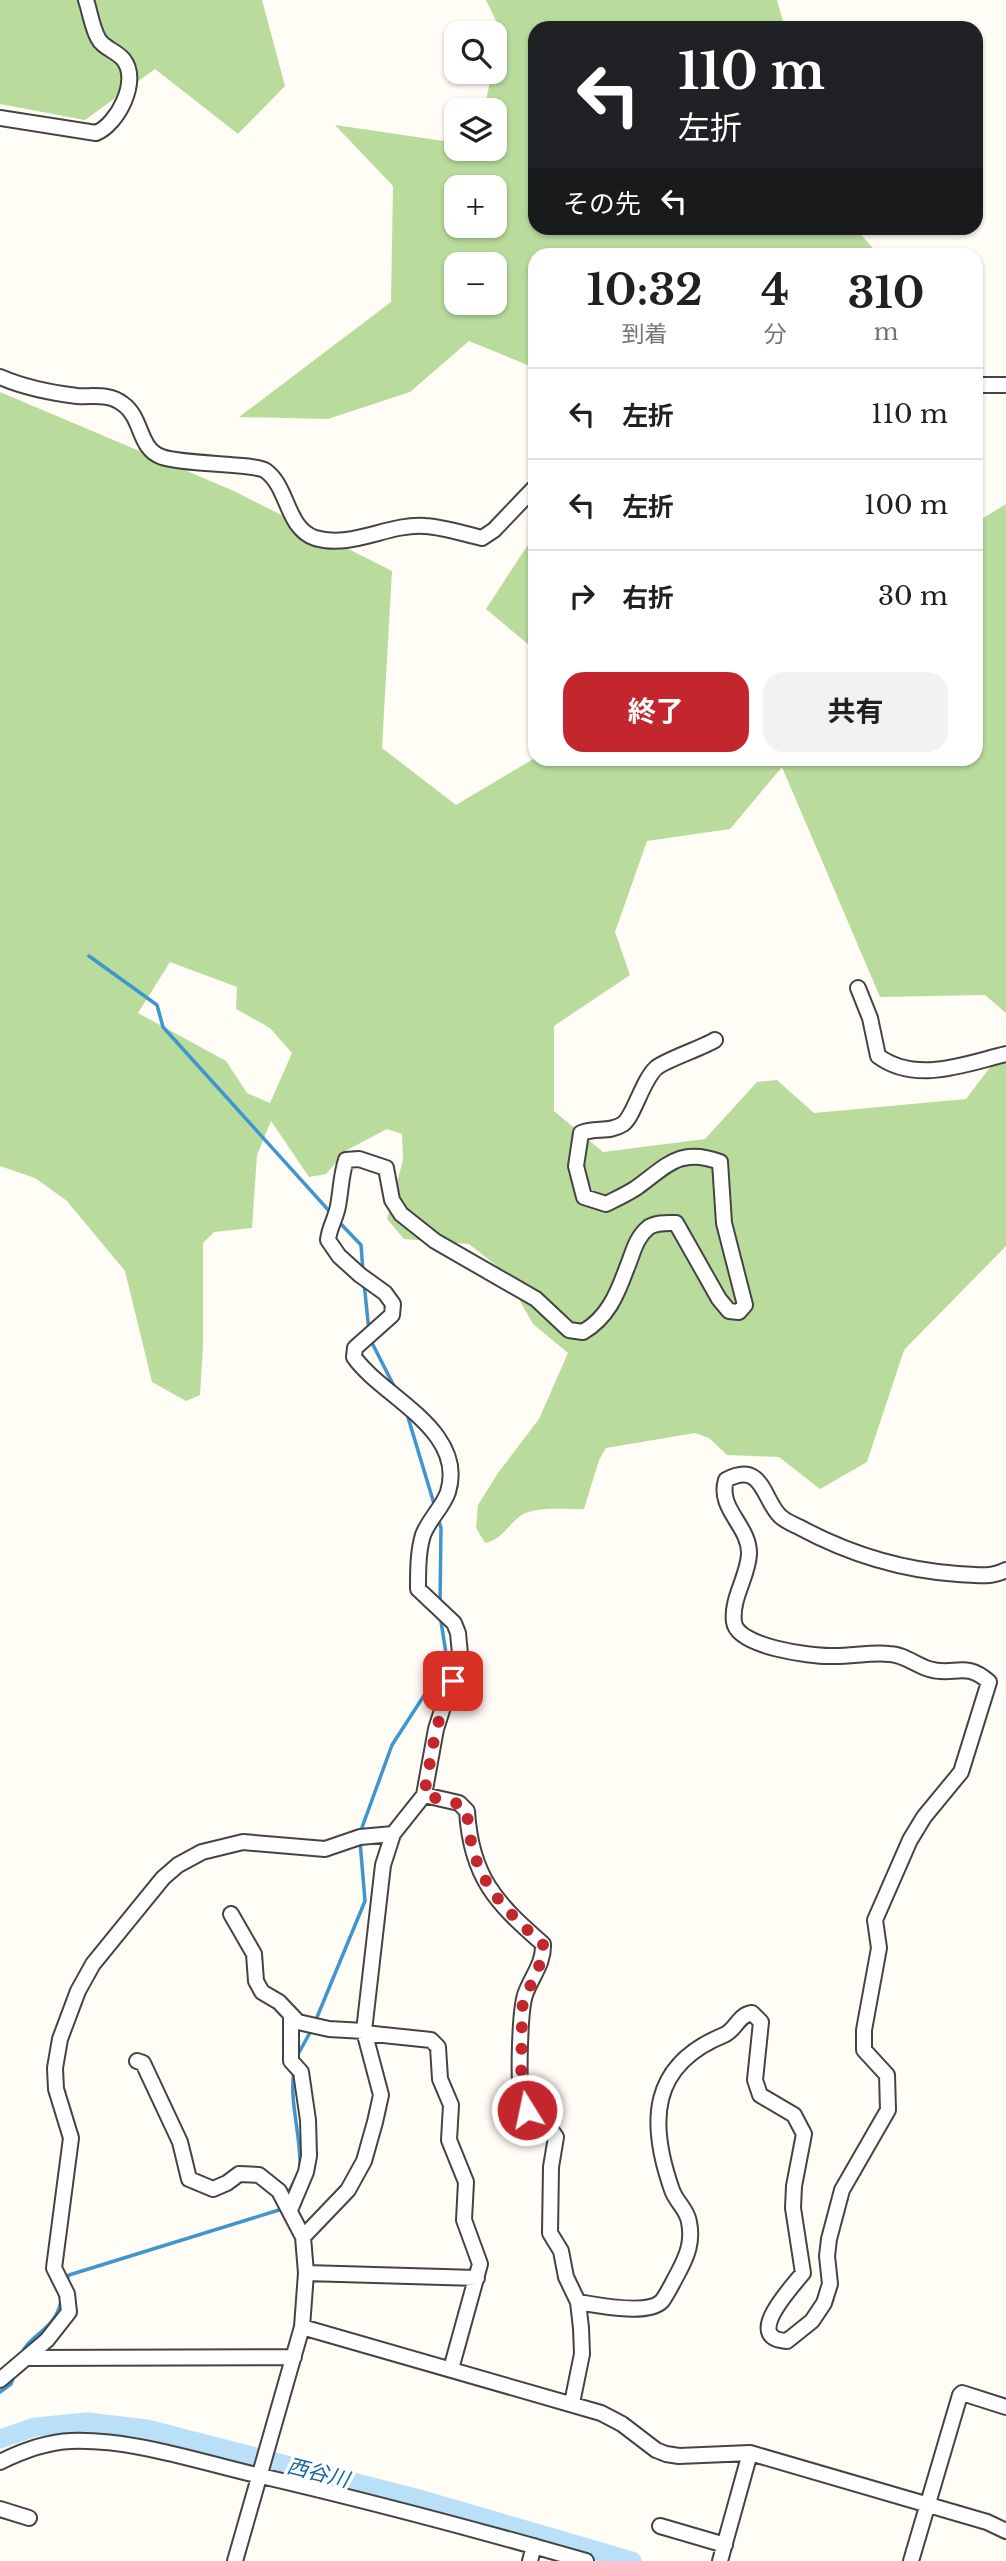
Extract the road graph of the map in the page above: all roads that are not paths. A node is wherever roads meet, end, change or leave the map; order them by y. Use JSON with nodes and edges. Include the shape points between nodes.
{"nodes":[{"id":1,"x":86,"y":0,"type":"edge"},
{"id":2,"x":0,"y":118,"type":"edge"},
{"id":3,"x":0,"y":377,"type":"edge"},
{"id":4,"x":983,"y":386,"type":"edge"},
{"id":5,"x":1006,"y":386,"type":"edge"},
{"id":6,"x":528,"y":494,"type":"edge"},
{"id":7,"x":858,"y":988,"type":"dead end"},
{"id":8,"x":715,"y":1040,"type":"dead end"},
{"id":9,"x":1006,"y":1054,"type":"edge"},
{"id":10,"x":1006,"y":1570,"type":"edge"},
{"id":11,"x":424,"y":1795,"type":"junction"},
{"id":12,"x":393,"y":1834,"type":"junction"},
{"id":13,"x":231,"y":1914,"type":"dead end"},
{"id":14,"x":291,"y":2017,"type":"junction"},
{"id":15,"x":364,"y":2032,"type":"junction"},
{"id":16,"x":137,"y":2061,"type":"dead end"},
{"id":17,"x":290,"y":2210,"type":"junction"},
{"id":18,"x":303,"y":2238,"type":"junction"},
{"id":19,"x":306,"y":2273,"type":"junction"},
{"id":20,"x":477,"y":2278,"type":"junction"},
{"id":21,"x":578,"y":2302,"type":"junction"},
{"id":22,"x":302,"y":2328,"type":"junction"},
{"id":23,"x":294,"y":2357,"type":"junction"},
{"id":24,"x":27,"y":2358,"type":"junction"},
{"id":25,"x":451,"y":2369,"type":"junction"},
{"id":26,"x":0,"y":2380,"type":"edge"},
{"id":27,"x":572,"y":2403,"type":"junction"},
{"id":28,"x":1006,"y":2407,"type":"edge"},
{"id":29,"x":750,"y":2454,"type":"junction"},
{"id":30,"x":0,"y":2462,"type":"edge"},
{"id":31,"x":259,"y":2475,"type":"junction"},
{"id":32,"x":928,"y":2505,"type":"junction"},
{"id":33,"x":0,"y":2510,"type":"edge"},
{"id":34,"x":29,"y":2518,"type":"dead end"},
{"id":35,"x":660,"y":2526,"type":"dead end"},
{"id":36,"x":1006,"y":2531,"type":"edge"},
{"id":37,"x":725,"y":2545,"type":"junction"},
{"id":38,"x":534,"y":2546,"type":"junction"},
{"id":39,"x":235,"y":2561,"type":"edge"},
{"id":40,"x":530,"y":2561,"type":"edge"},
{"id":41,"x":586,"y":2561,"type":"edge"},
{"id":42,"x":720,"y":2561,"type":"edge"},
{"id":43,"x":911,"y":2561,"type":"edge"}],
"edges":[{"from":1,"to":2,"type":"street","via":[[98,40],[127,66],[130,86],[109,128],[96,133]]},
{"from":3,"to":6,"type":"street","via":[[42,390],[104,395],[123,403],[133,414],[149,451],[158,456],[266,471],[282,488],[301,528],[315,537],[344,540],[424,525],[482,538]]},
{"from":4,"to":5,"type":"street"},
{"from":7,"to":9,"type":"street","via":[[878,1056],[887,1062],[902,1068],[940,1070]]},
{"from":8,"to":11,"type":"street","via":[[658,1066],[620,1126],[581,1133],[576,1166],[584,1197],[606,1204],[676,1159],[691,1155],[720,1162],[724,1223],[746,1305],[739,1312],[729,1311],[719,1299],[676,1223],[662,1223],[650,1226],[635,1243],[599,1323],[583,1332],[569,1329],[536,1299],[435,1241],[401,1214],[392,1200],[386,1168],[359,1158],[346,1160],[328,1240],[339,1256],[386,1293],[393,1304],[392,1315],[355,1348],[354,1357],[428,1426],[450,1465],[448,1493],[424,1534],[418,1589],[454,1623],[460,1654],[436,1729]]},
{"from":10,"to":21,"type":"street","via":[[986,1576],[922,1572],[841,1549],[779,1516],[761,1483],[752,1476],[734,1475],[726,1480],[725,1500],[749,1555],[738,1591],[734,1624],[739,1631],[755,1643],[779,1648],[829,1656],[893,1654],[932,1670],[978,1672],[989,1682],[961,1772],[910,1840],[875,1920],[879,1948],[864,2050],[887,2075],[888,2110],[842,2190],[829,2239],[830,2284],[824,2303],[787,2341],[770,2334],[768,2327],[777,2304],[803,2273],[793,2208],[804,2134],[794,2115],[760,2095],[755,2080],[761,2022],[752,2013],[690,2056],[668,2079],[659,2103],[657,2128],[671,2188],[686,2213],[690,2231],[689,2252],[663,2300],[642,2308]]},
{"from":11,"to":12,"type":"street"},
{"from":11,"to":21,"type":"street","via":[[459,1804],[467,1811],[468,1836],[491,1894],[543,1944],[543,1956],[522,2008],[521,2095],[527,2110],[556,2137],[550,2233]]},
{"from":12,"to":15,"type":"street","via":[[383,1865]]},
{"from":12,"to":24,"type":"street","via":[[325,1849],[243,1842],[209,1849],[167,1874],[108,1943],[78,1991],[60,2039],[55,2068],[71,2138],[54,2268],[67,2294],[69,2312]]},
{"from":13,"to":14,"type":"street","via":[[254,1954],[259,1989]]},
{"from":14,"to":15,"type":"street","via":[[324,2029]]},
{"from":14,"to":17,"type":"street","via":[[291,2061],[301,2072],[309,2156]]},
{"from":15,"to":18,"type":"street","via":[[381,2095],[369,2145],[348,2190]]},
{"from":15,"to":20,"type":"street","via":[[431,2040],[437,2045],[440,2081],[452,2105],[449,2140],[466,2182],[464,2220],[480,2258]]},
{"from":16,"to":17,"type":"street","via":[[151,2076],[180,2142],[189,2179],[213,2189],[236,2175],[252,2173],[271,2182]]},
{"from":17,"to":18,"type":"street"},
{"from":18,"to":19,"type":"street"},
{"from":19,"to":20,"type":"street"},
{"from":19,"to":22,"type":"street"},
{"from":20,"to":25,"type":"street"},
{"from":21,"to":27,"type":"street","via":[[582,2354]]},
{"from":22,"to":23,"type":"street"},
{"from":22,"to":25,"type":"street"},
{"from":23,"to":24,"type":"street"},
{"from":23,"to":31,"type":"street"},
{"from":24,"to":26,"type":"street"},
{"from":25,"to":27,"type":"street"},
{"from":27,"to":29,"type":"street","via":[[601,2413],[666,2454]]},
{"from":28,"to":32,"type":"street","via":[[960,2395]]},
{"from":29,"to":32,"type":"street"},
{"from":29,"to":37,"type":"street"},
{"from":30,"to":31,"type":"street","via":[[45,2444],[93,2441],[130,2445]]},
{"from":31,"to":38,"type":"street"},
{"from":31,"to":39,"type":"street"},
{"from":32,"to":36,"type":"street"},
{"from":32,"to":43,"type":"street"},
{"from":33,"to":34,"type":"street"},
{"from":35,"to":37,"type":"street"},
{"from":37,"to":42,"type":"street"},
{"from":38,"to":40,"type":"street"},
{"from":38,"to":41,"type":"street"}]}
